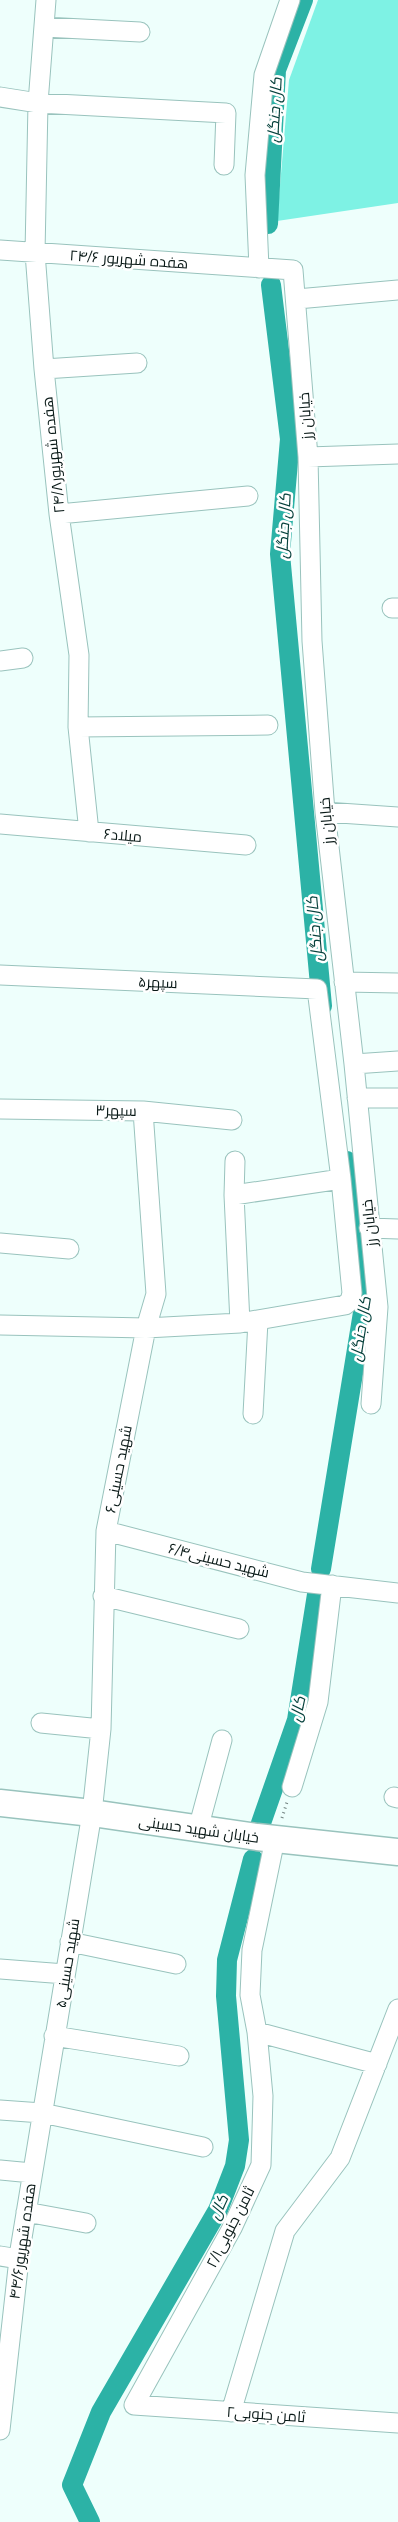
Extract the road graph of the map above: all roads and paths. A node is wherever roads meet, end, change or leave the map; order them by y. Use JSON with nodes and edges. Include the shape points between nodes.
{"nodes":[{"id":1,"x":46,"y":0,"type":"edge"},
{"id":2,"x":290,"y":0,"type":"edge"},
{"id":3,"x":44,"y":26,"type":"junction"},
{"id":4,"x":140,"y":32,"type":"dead end"},
{"id":5,"x":0,"y":97,"type":"edge"},
{"id":6,"x":38,"y":103,"type":"junction"},
{"id":7,"x":224,"y":164,"type":"dead end"},
{"id":8,"x":0,"y":250,"type":"edge"},
{"id":9,"x":35,"y":253,"type":"junction"},
{"id":10,"x":259,"y":268,"type":"junction"},
{"id":11,"x":398,"y":290,"type":"edge"},
{"id":12,"x":297,"y":299,"type":"junction"},
{"id":13,"x":137,"y":362,"type":"dead end"},
{"id":14,"x":44,"y":370,"type":"junction"},
{"id":15,"x":398,"y":454,"type":"edge"},
{"id":16,"x":308,"y":457,"type":"junction"},
{"id":17,"x":248,"y":496,"type":"dead end"},
{"id":18,"x":60,"y":514,"type":"junction"},
{"id":19,"x":23,"y":658,"type":"dead end"},
{"id":20,"x":0,"y":660,"type":"edge"},
{"id":21,"x":268,"y":725,"type":"dead end"},
{"id":22,"x":78,"y":727,"type":"junction"},
{"id":23,"x":324,"y":812,"type":"junction"},
{"id":24,"x":398,"y":817,"type":"edge"},
{"id":25,"x":0,"y":824,"type":"edge"},
{"id":26,"x":89,"y":832,"type":"junction"},
{"id":27,"x":246,"y":845,"type":"dead end"},
{"id":28,"x":0,"y":975,"type":"edge"},
{"id":29,"x":344,"y":982,"type":"junction"},
{"id":30,"x":398,"y":983,"type":"edge"},
{"id":31,"x":398,"y":1061,"type":"edge"},
{"id":32,"x":354,"y":1064,"type":"junction"},
{"id":33,"x":357,"y":1098,"type":"junction"},
{"id":34,"x":398,"y":1098,"type":"edge"},
{"id":35,"x":0,"y":1108,"type":"edge"},
{"id":36,"x":143,"y":1111,"type":"junction"},
{"id":37,"x":232,"y":1120,"type":"dead end"},
{"id":38,"x":235,"y":1161,"type":"dead end"},
{"id":39,"x":341,"y":1179,"type":"junction"},
{"id":40,"x":234,"y":1195,"type":"junction"},
{"id":41,"x":369,"y":1228,"type":"junction"},
{"id":42,"x":398,"y":1229,"type":"edge"},
{"id":43,"x":0,"y":1244,"type":"edge"},
{"id":44,"x":69,"y":1249,"type":"dead end"},
{"id":45,"x":249,"y":1322,"type":"junction"},
{"id":46,"x":0,"y":1325,"type":"edge"},
{"id":47,"x":146,"y":1328,"type":"junction"},
{"id":48,"x":371,"y":1404,"type":"dead end"},
{"id":49,"x":253,"y":1414,"type":"dead end"},
{"id":50,"x":106,"y":1531,"type":"junction"},
{"id":51,"x":332,"y":1585,"type":"junction"},
{"id":52,"x":398,"y":1593,"type":"edge"},
{"id":53,"x":103,"y":1596,"type":"junction"},
{"id":54,"x":239,"y":1628,"type":"dead end"},
{"id":55,"x":41,"y":1723,"type":"dead end"},
{"id":56,"x":101,"y":1729,"type":"junction"},
{"id":57,"x":222,"y":1740,"type":"dead end"},
{"id":58,"x":292,"y":1787,"type":"joint"},
{"id":59,"x":0,"y":1803,"type":"edge"},
{"id":60,"x":92,"y":1813,"type":"junction"},
{"id":61,"x":198,"y":1829,"type":"junction"},
{"id":62,"x":275,"y":1839,"type":"junction"},
{"id":63,"x":398,"y":1852,"type":"edge"},
{"id":64,"x":70,"y":1942,"type":"junction"},
{"id":65,"x":176,"y":1964,"type":"dead end"},
{"id":66,"x":0,"y":1968,"type":"edge"},
{"id":67,"x":65,"y":1974,"type":"junction"},
{"id":68,"x":398,"y":2009,"type":"edge"},
{"id":69,"x":257,"y":2032,"type":"junction"},
{"id":70,"x":54,"y":2036,"type":"junction"},
{"id":71,"x":179,"y":2056,"type":"dead end"},
{"id":72,"x":377,"y":2064,"type":"junction"},
{"id":73,"x":0,"y":2110,"type":"edge"},
{"id":74,"x":42,"y":2113,"type":"junction"},
{"id":75,"x":203,"y":2147,"type":"dead end"},
{"id":76,"x":0,"y":2170,"type":"edge"},
{"id":77,"x":32,"y":2173,"type":"junction"},
{"id":78,"x":26,"y":2212,"type":"junction"},
{"id":79,"x":86,"y":2223,"type":"dead end"},
{"id":80,"x":9,"y":2258,"type":"edge"},
{"id":81,"x":4,"y":2354,"type":"edge"},
{"id":82,"x":134,"y":2405,"type":"joint"},
{"id":83,"x":231,"y":2412,"type":"junction"},
{"id":84,"x":398,"y":2423,"type":"edge"},
{"id":85,"x":0,"y":2430,"type":"edge"}],
"edges":[{"from":1,"to":3,"type":"street","name":"هفده شهریور۲۴/۸"},
{"from":2,"to":10,"type":"street","via":[[264,76],[256,175]]},
{"from":3,"to":4,"type":"street"},
{"from":3,"to":6,"type":"street","name":"هفده شهریور۲۴/۸"},
{"from":5,"to":6,"type":"street"},
{"from":6,"to":7,"type":"street","via":[[226,113]]},
{"from":6,"to":9,"type":"street","name":"هفده شهریور۲۴/۸"},
{"from":8,"to":9,"type":"street","name":"هفده شهریور ۲۴/۶"},
{"from":9,"to":10,"type":"street","name":"هفده شهریور ۲۴/۶"},
{"from":9,"to":14,"type":"street","name":"هفده شهریور۲۴/۸"},
{"from":10,"to":12,"type":"street","name":"خیابان رز","via":[[293,270]]},
{"from":11,"to":12,"type":"street"},
{"from":12,"to":16,"type":"street","name":"خیابان رز"},
{"from":13,"to":14,"type":"street"},
{"from":14,"to":18,"type":"street","name":"هفده شهریور۲۴/۸"},
{"from":15,"to":16,"type":"street"},
{"from":16,"to":23,"type":"street","name":"خیابان رز","via":[[312,641]]},
{"from":17,"to":18,"type":"street"},
{"from":18,"to":22,"type":"street","name":"هفده شهریور۲۴/۸","via":[[79,656]]},
{"from":19,"to":20,"type":"street"},
{"from":21,"to":22,"type":"street"},
{"from":22,"to":26,"type":"street","name":"هفده شهریور۲۴/۸"},
{"from":23,"to":24,"type":"street"},
{"from":23,"to":29,"type":"street","name":"خیابان رز"},
{"from":25,"to":26,"type":"street","name":"میلاد۶"},
{"from":26,"to":27,"type":"street","name":"میلاد۶"},
{"from":28,"to":39,"type":"street","name":"سپهر۵","via":[[316,988]]},
{"from":29,"to":30,"type":"street"},
{"from":29,"to":32,"type":"street","name":"خیابان رز"},
{"from":31,"to":32,"type":"street"},
{"from":32,"to":33,"type":"street","name":"خیابان رز"},
{"from":33,"to":34,"type":"street"},
{"from":33,"to":41,"type":"street","name":"خیابان رز"},
{"from":35,"to":36,"type":"street","name":"سپهر۳"},
{"from":36,"to":37,"type":"street","name":"سپهر۳"},
{"from":36,"to":47,"type":"street","name":"شهید حسینی۶","via":[[156,1294]]},
{"from":38,"to":40,"type":"street"},
{"from":39,"to":40,"type":"street"},
{"from":39,"to":45,"type":"street","via":[[352,1293],[350,1301],[345,1305]]},
{"from":40,"to":45,"type":"street"},
{"from":41,"to":42,"type":"street"},
{"from":41,"to":48,"type":"street","name":"خیابان رز","via":[[378,1307]]},
{"from":43,"to":44,"type":"street"},
{"from":45,"to":47,"type":"street"},
{"from":45,"to":49,"type":"street"},
{"from":46,"to":47,"type":"street"},
{"from":47,"to":50,"type":"street","name":"شهید حسینی۶"},
{"from":50,"to":51,"type":"street","name":"شهید حسینی۶/۴","via":[[302,1582]]},
{"from":50,"to":53,"type":"street","name":"شهید حسینی۶"},
{"from":51,"to":52,"type":"street","name":"شهید حسینی۶/۴"},
{"from":51,"to":58,"type":"street","via":[[318,1702]]},
{"from":53,"to":54,"type":"street"},
{"from":53,"to":56,"type":"street","name":"شهید حسینی۶"},
{"from":55,"to":56,"type":"street"},
{"from":56,"to":60,"type":"street","name":"شهید حسینی۶"},
{"from":57,"to":61,"type":"street"},
{"from":58,"to":62,"type":"path"},
{"from":59,"to":60,"type":"main road","name":"خیابان شهید حسینی"},
{"from":60,"to":61,"type":"main road","name":"خیابان شهید حسینی"},
{"from":60,"to":64,"type":"street","name":"شهید حسینی۵"},
{"from":61,"to":62,"type":"main road","name":"خیابان شهید حسینی"},
{"from":62,"to":63,"type":"main road","name":"خیابان شهید حسینی"},
{"from":62,"to":69,"type":"street","name":"ثامن جنوبی۲/۱","via":[[252,1950],[250,1995]]},
{"from":64,"to":65,"type":"street"},
{"from":64,"to":67,"type":"street","name":"شهید حسینی۵"},
{"from":66,"to":67,"type":"street"},
{"from":67,"to":70,"type":"street","name":"شهید حسینی۵"},
{"from":68,"to":72,"type":"street"},
{"from":69,"to":72,"type":"street"},
{"from":69,"to":82,"type":"street","name":"ثامن جنوبی۲/۱","via":[[263,2096],[261,2165],[232,2228]]},
{"from":70,"to":71,"type":"street"},
{"from":70,"to":74,"type":"street","name":"شهید حسینی۵"},
{"from":72,"to":83,"type":"street","via":[[340,2158],[285,2231]]},
{"from":73,"to":74,"type":"street"},
{"from":74,"to":75,"type":"street"},
{"from":74,"to":77,"type":"street","name":"هفده شهریور۴۴/۶"},
{"from":76,"to":77,"type":"street"},
{"from":77,"to":78,"type":"street","name":"هفده شهریور۴۴/۶"},
{"from":78,"to":79,"type":"street"},
{"from":78,"to":80,"type":"street","name":"هفده شهریور۴۴/۶"},
{"from":80,"to":81,"type":"street","name":"هفده شهریور۴۴/۶"},
{"from":81,"to":85,"type":"street","name":"هفده شهریور۴۴/۶"},
{"from":82,"to":83,"type":"street","name":"ثامن جنوبی۲"},
{"from":83,"to":84,"type":"street","name":"ثامن جنوبی۲"}]}
